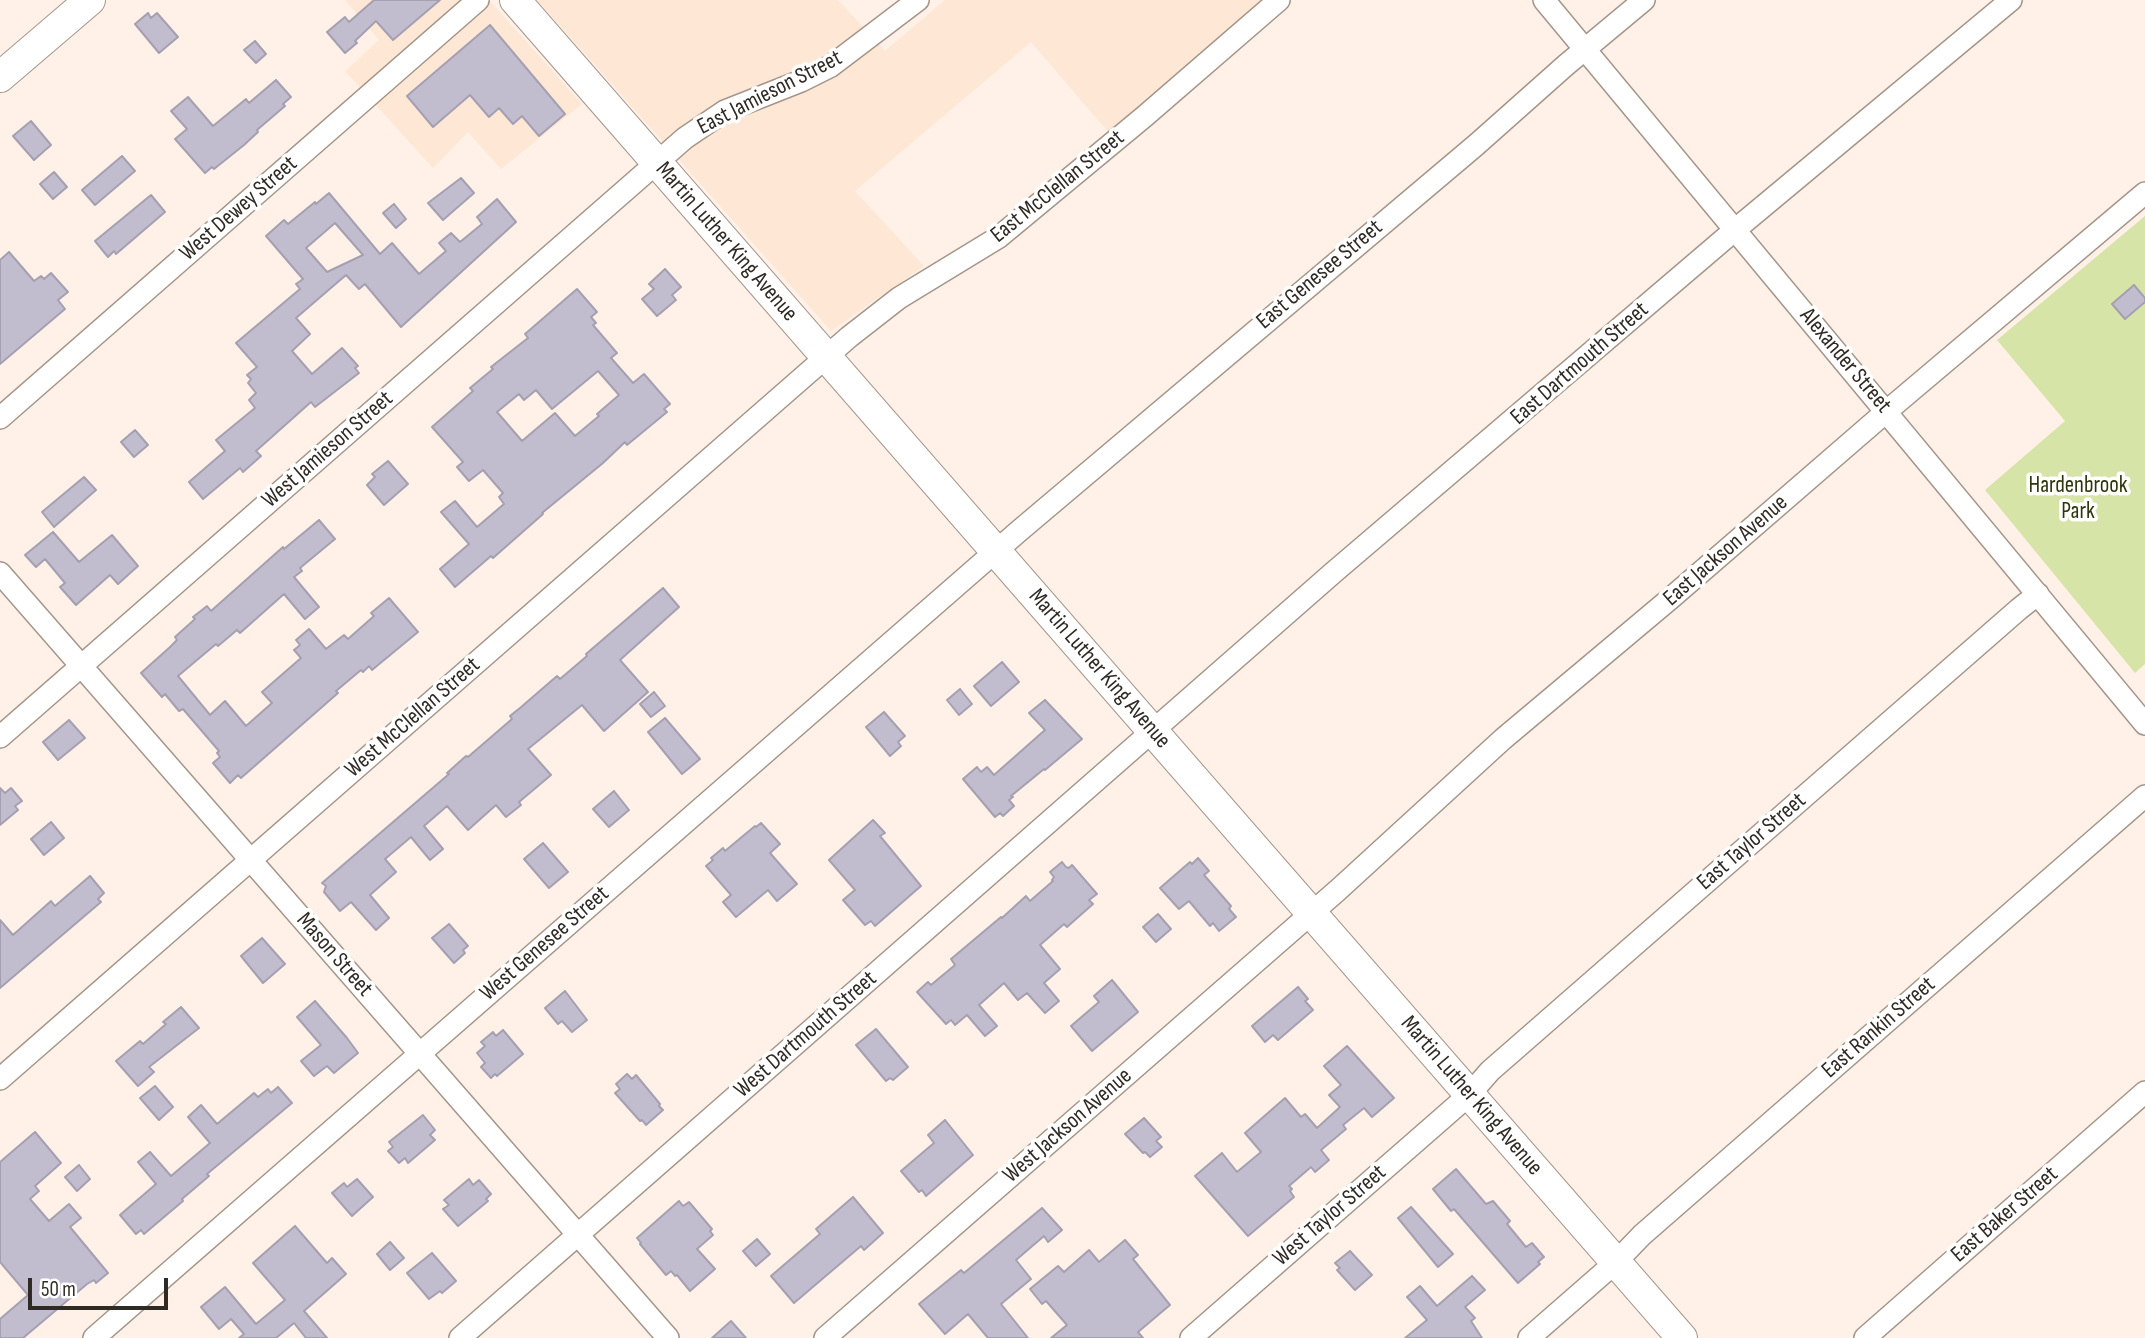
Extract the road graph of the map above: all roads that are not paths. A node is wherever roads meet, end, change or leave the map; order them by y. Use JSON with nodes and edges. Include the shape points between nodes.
{"nodes":[{"id":1,"x":90,"y":0,"type":"edge"},
{"id":2,"x":478,"y":0,"type":"edge"},
{"id":3,"x":515,"y":0,"type":"edge"},
{"id":4,"x":918,"y":0,"type":"edge"},
{"id":5,"x":1279,"y":0,"type":"edge"},
{"id":6,"x":1544,"y":0,"type":"edge"},
{"id":7,"x":1644,"y":0,"type":"edge"},
{"id":8,"x":2011,"y":0,"type":"edge"},
{"id":9,"x":1585,"y":50,"type":"junction"},
{"id":10,"x":0,"y":78,"type":"edge"},
{"id":11,"x":657,"y":163,"type":"junction"},
{"id":12,"x":2145,"y":193,"type":"edge"},
{"id":13,"x":1736,"y":229,"type":"junction"},
{"id":14,"x":826,"y":357,"type":"junction"},
{"id":15,"x":1887,"y":411,"type":"junction"},
{"id":16,"x":0,"y":418,"type":"edge"},
{"id":17,"x":996,"y":550,"type":"junction"},
{"id":18,"x":0,"y":573,"type":"edge"},
{"id":19,"x":2038,"y":594,"type":"junction"},
{"id":20,"x":81,"y":666,"type":"junction"},
{"id":21,"x":2145,"y":724,"type":"edge"},
{"id":22,"x":1153,"y":732,"type":"junction"},
{"id":23,"x":0,"y":737,"type":"edge"},
{"id":24,"x":2145,"y":796,"type":"edge"},
{"id":25,"x":250,"y":860,"type":"junction"},
{"id":26,"x":1311,"y":913,"type":"junction"},
{"id":27,"x":420,"y":1054,"type":"junction"},
{"id":28,"x":0,"y":1079,"type":"edge"},
{"id":29,"x":2145,"y":1092,"type":"edge"},
{"id":30,"x":1469,"y":1095,"type":"junction"},
{"id":31,"x":578,"y":1235,"type":"junction"},
{"id":32,"x":1616,"y":1262,"type":"junction"},
{"id":33,"x":94,"y":1338,"type":"edge"},
{"id":34,"x":460,"y":1338,"type":"edge"},
{"id":35,"x":668,"y":1338,"type":"edge"},
{"id":36,"x":825,"y":1338,"type":"edge"},
{"id":37,"x":1191,"y":1338,"type":"edge"},
{"id":38,"x":1529,"y":1338,"type":"edge"},
{"id":39,"x":1682,"y":1338,"type":"edge"},
{"id":40,"x":1865,"y":1338,"type":"edge"}],
"edges":[{"from":1,"to":10,"type":"street"},
{"from":2,"to":16,"type":"street","name":"West Dewey Street"},
{"from":3,"to":11,"type":"street","name":"Martin Luther King Avenue"},
{"from":4,"to":11,"type":"street","name":"East Jamieson Street","via":[[831,66],[717,116]]},
{"from":5,"to":14,"type":"street","name":"East McClellan Street","via":[[1010,228],[899,298]]},
{"from":6,"to":9,"type":"street","name":"Alexander Street"},
{"from":7,"to":9,"type":"street","name":"East Genesee Street"},
{"from":8,"to":13,"type":"street","name":"East Dartmouth Street"},
{"from":9,"to":13,"type":"street","name":"Alexander Street"},
{"from":9,"to":17,"type":"street","name":"East Genesee Street"},
{"from":11,"to":14,"type":"street","name":"Martin Luther King Avenue"},
{"from":11,"to":20,"type":"street","name":"West Jamieson Street"},
{"from":12,"to":15,"type":"street","name":"East Jackson Avenue"},
{"from":13,"to":15,"type":"street","name":"Alexander Street"},
{"from":13,"to":22,"type":"street","name":"East Dartmouth Street"},
{"from":14,"to":17,"type":"street","name":"Martin Luther King Avenue"},
{"from":14,"to":25,"type":"street","name":"West McClellan Street"},
{"from":15,"to":19,"type":"street","name":"Alexander Street"},
{"from":15,"to":26,"type":"street","name":"East Jackson Avenue","via":[[1503,739]]},
{"from":17,"to":22,"type":"street","name":"Martin Luther King Avenue"},
{"from":17,"to":27,"type":"street","name":"West Genesee Street"},
{"from":18,"to":20,"type":"street","name":"Mason Street"},
{"from":19,"to":21,"type":"street","name":"Alexander Street"},
{"from":19,"to":30,"type":"street","name":"East Taylor Street","via":[[1490,1071]]},
{"from":20,"to":23,"type":"street","name":"West Jamieson Street"},
{"from":20,"to":25,"type":"street","name":"Mason Street"},
{"from":22,"to":26,"type":"street","name":"Martin Luther King Avenue"},
{"from":22,"to":31,"type":"street","name":"West Dartmouth Street"},
{"from":24,"to":32,"type":"street","name":"East Rankin Street"},
{"from":25,"to":27,"type":"street","name":"Mason Street"},
{"from":25,"to":28,"type":"street","name":"West McClellan Street"},
{"from":26,"to":30,"type":"street","name":"Martin Luther King Avenue"},
{"from":26,"to":36,"type":"street","name":"West Jackson Avenue"},
{"from":27,"to":31,"type":"street","name":"Mason Street"},
{"from":27,"to":33,"type":"street","name":"West Genesee Street"},
{"from":29,"to":40,"type":"street","name":"East Baker Street"},
{"from":30,"to":32,"type":"street","name":"Martin Luther King Avenue"},
{"from":30,"to":37,"type":"street","name":"West Taylor Street"},
{"from":31,"to":34,"type":"street","name":"West Dartmouth Street"},
{"from":31,"to":35,"type":"street","name":"Mason Street"},
{"from":32,"to":38,"type":"street","name":"East Rankin Street"},
{"from":32,"to":39,"type":"street","name":"Martin Luther King Avenue"}]}
